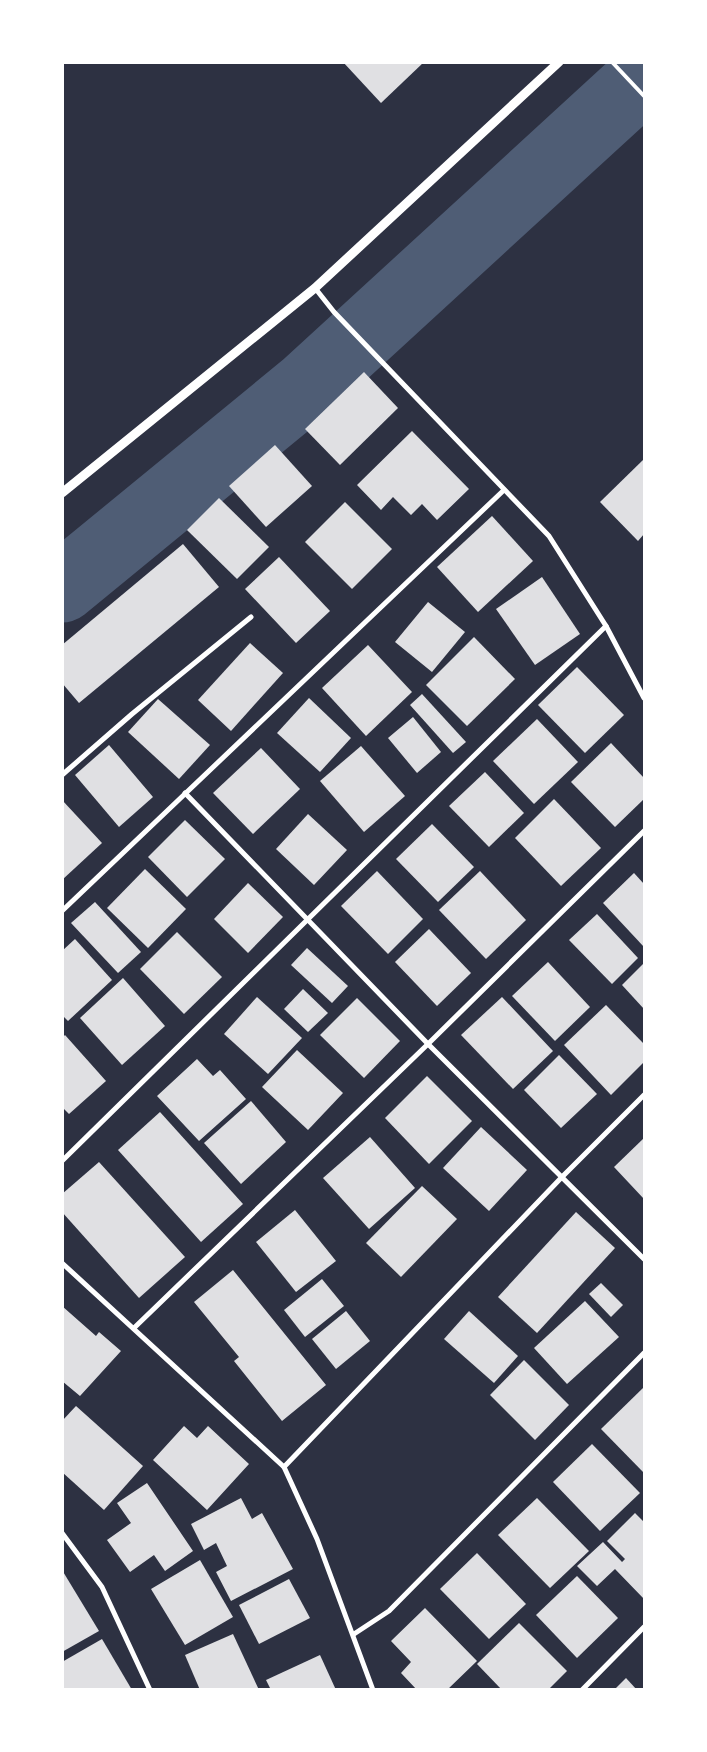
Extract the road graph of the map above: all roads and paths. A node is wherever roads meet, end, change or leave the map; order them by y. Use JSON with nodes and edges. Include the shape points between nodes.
{"nodes":[{"id":1,"x":559,"y":62,"type":"edge"},
{"id":2,"x":612,"y":62,"type":"edge"},
{"id":3,"x":644,"y":96,"type":"edge"},
{"id":4,"x":315,"y":288,"type":"junction"},
{"id":5,"x":504,"y":490,"type":"junction"},
{"id":6,"x":62,"y":493,"type":"edge"},
{"id":7,"x":251,"y":617,"type":"dead end"},
{"id":8,"x":606,"y":626,"type":"junction"},
{"id":9,"x":644,"y":698,"type":"edge"},
{"id":10,"x":62,"y":775,"type":"edge"},
{"id":11,"x":185,"y":793,"type":"junction"},
{"id":12,"x":644,"y":831,"type":"edge"},
{"id":13,"x":62,"y":911,"type":"edge"},
{"id":14,"x":307,"y":920,"type":"junction"},
{"id":15,"x":428,"y":1044,"type":"junction"},
{"id":16,"x":644,"y":1095,"type":"edge"},
{"id":17,"x":62,"y":1161,"type":"edge"},
{"id":18,"x":561,"y":1178,"type":"junction"},
{"id":19,"x":644,"y":1259,"type":"edge"},
{"id":20,"x":62,"y":1263,"type":"edge"},
{"id":21,"x":134,"y":1328,"type":"junction"},
{"id":22,"x":644,"y":1353,"type":"edge"},
{"id":23,"x":284,"y":1467,"type":"junction"},
{"id":24,"x":62,"y":1533,"type":"edge"},
{"id":25,"x":644,"y":1627,"type":"edge"},
{"id":26,"x":354,"y":1634,"type":"junction"},
{"id":27,"x":150,"y":1690,"type":"edge"},
{"id":28,"x":373,"y":1690,"type":"edge"},
{"id":29,"x":582,"y":1690,"type":"edge"}],
"edges":[{"from":1,"to":4,"type":"street"},
{"from":2,"to":3,"type":"lane"},
{"from":4,"to":5,"type":"street","via":[[334,312]]},
{"from":4,"to":6,"type":"street"},
{"from":5,"to":8,"type":"street","via":[[549,536]]},
{"from":5,"to":11,"type":"street"},
{"from":7,"to":10,"type":"street"},
{"from":8,"to":9,"type":"street"},
{"from":8,"to":14,"type":"street"},
{"from":11,"to":13,"type":"street"},
{"from":11,"to":14,"type":"street"},
{"from":12,"to":15,"type":"street"},
{"from":14,"to":15,"type":"street"},
{"from":14,"to":17,"type":"street"},
{"from":15,"to":18,"type":"street"},
{"from":15,"to":21,"type":"street"},
{"from":16,"to":18,"type":"street"},
{"from":18,"to":19,"type":"street"},
{"from":18,"to":23,"type":"street"},
{"from":20,"to":21,"type":"street"},
{"from":21,"to":23,"type":"street"},
{"from":22,"to":26,"type":"street","via":[[389,1611]]},
{"from":23,"to":26,"type":"street","via":[[317,1539]]},
{"from":24,"to":27,"type":"street","via":[[102,1587]]},
{"from":25,"to":29,"type":"street"},
{"from":26,"to":28,"type":"street"}]}
